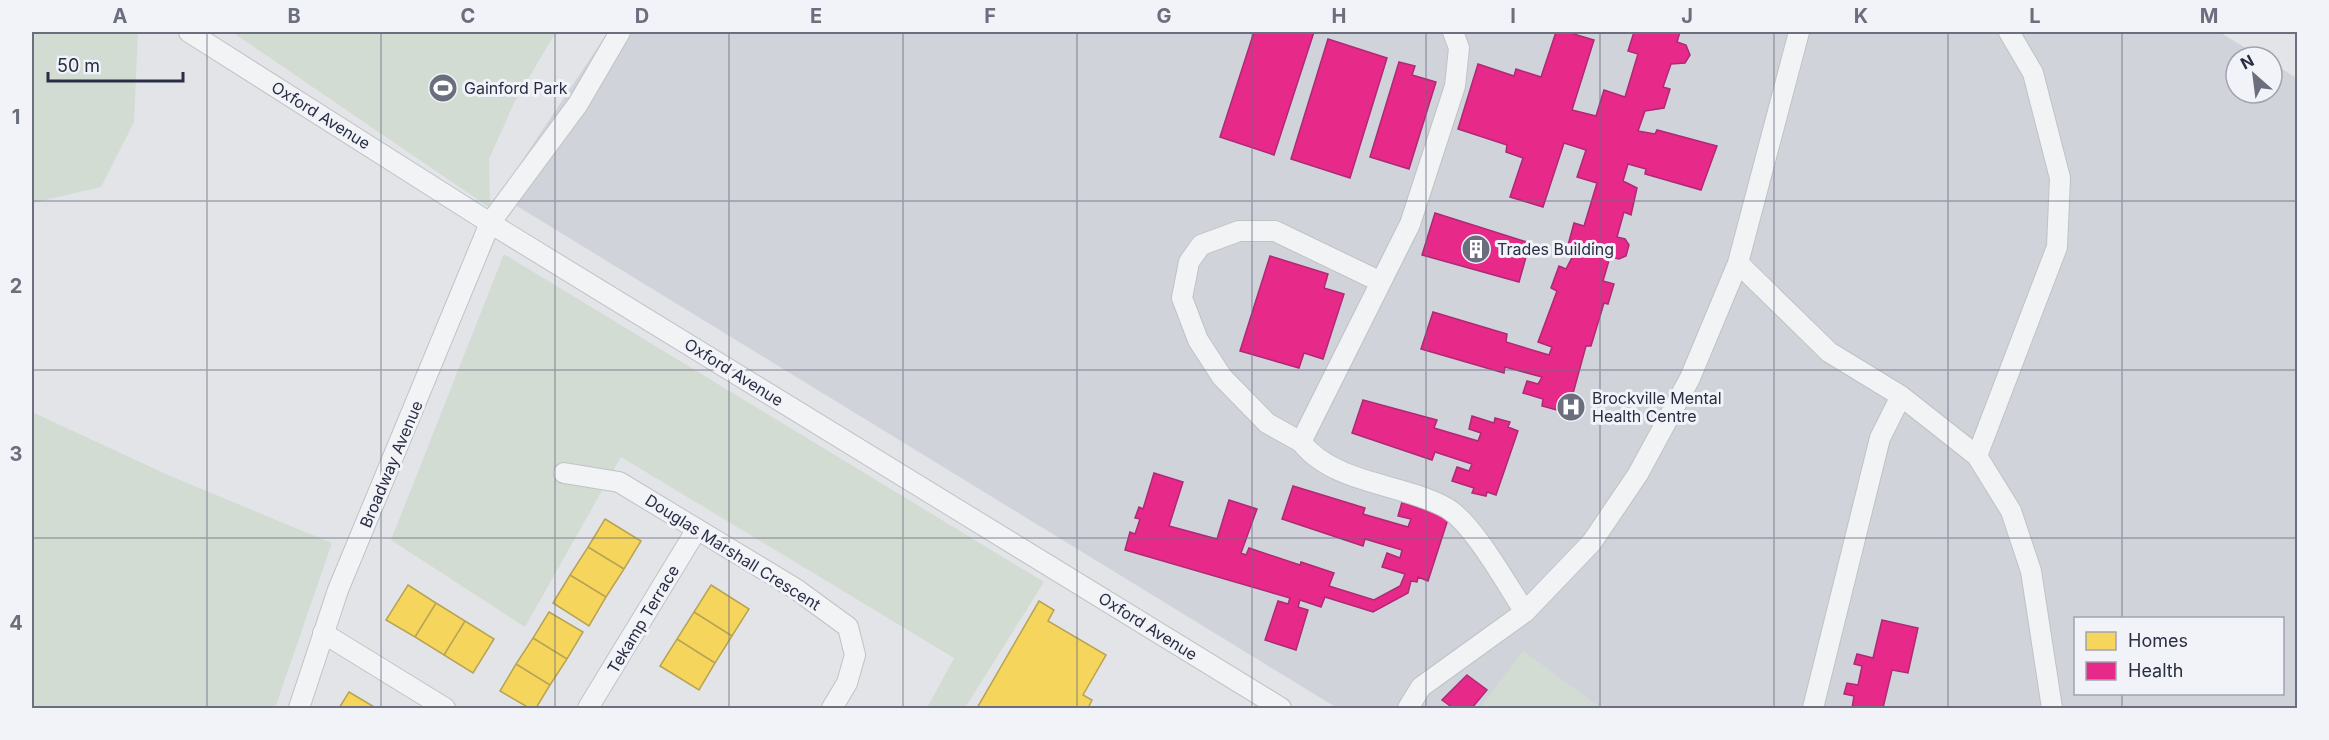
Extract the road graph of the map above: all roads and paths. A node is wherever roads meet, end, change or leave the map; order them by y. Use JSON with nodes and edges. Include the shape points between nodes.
{"nodes":[{"id":1,"x":189,"y":32,"type":"edge"},
{"id":2,"x":620,"y":32,"type":"edge"},
{"id":3,"x":1453,"y":32,"type":"edge"},
{"id":4,"x":1799,"y":32,"type":"edge"},
{"id":5,"x":2009,"y":32,"type":"edge"},
{"id":6,"x":490,"y":223,"type":"junction"},
{"id":7,"x":1738,"y":263,"type":"junction"},
{"id":8,"x":1381,"y":282,"type":"junction"},
{"id":9,"x":1901,"y":396,"type":"junction"},
{"id":10,"x":1301,"y":442,"type":"junction"},
{"id":11,"x":1977,"y":456,"type":"junction"},
{"id":12,"x":564,"y":473,"type":"dead end"},
{"id":13,"x":698,"y":529,"type":"junction"},
{"id":14,"x":1525,"y":612,"type":"junction"},
{"id":15,"x":323,"y":633,"type":"junction"},
{"id":16,"x":299,"y":708,"type":"edge"},
{"id":17,"x":445,"y":708,"type":"edge"},
{"id":18,"x":588,"y":708,"type":"edge"},
{"id":19,"x":832,"y":708,"type":"edge"},
{"id":20,"x":1281,"y":708,"type":"edge"},
{"id":21,"x":1408,"y":708,"type":"edge"},
{"id":22,"x":1814,"y":708,"type":"edge"},
{"id":23,"x":2052,"y":708,"type":"edge"}],
"edges":[{"from":1,"to":6,"type":"street","name":"Oxford Avenue"},
{"from":2,"to":6,"type":"street","name":"Broadway Avenue","via":[[578,104]]},
{"from":3,"to":8,"type":"street","via":[[1459,48],[1455,86],[1410,224]]},
{"from":4,"to":7,"type":"street"},
{"from":5,"to":11,"type":"street","via":[[2033,73],[2060,178],[2057,247]]},
{"from":6,"to":15,"type":"street","name":"Broadway Avenue"},
{"from":6,"to":20,"type":"street","name":"Oxford Avenue"},
{"from":7,"to":9,"type":"street","via":[[1829,352]]},
{"from":7,"to":14,"type":"street","via":[[1690,378],[1638,474],[1592,542]]},
{"from":8,"to":10,"type":"street"},
{"from":8,"to":10,"type":"street","via":[[1275,231],[1239,231],[1201,245],[1189,262],[1182,298],[1198,340],[1222,377],[1267,423]]},
{"from":9,"to":11,"type":"street"},
{"from":9,"to":22,"type":"street","via":[[1880,438]]},
{"from":10,"to":14,"type":"street","via":[[1311,455],[1337,469],[1447,507],[1474,535]]},
{"from":11,"to":23,"type":"street","via":[[2010,511],[2031,571]]},
{"from":12,"to":13,"type":"street","name":"Douglas Marshall Crescent","via":[[619,482]]},
{"from":13,"to":18,"type":"street","name":"Tekamp Terrace"},
{"from":13,"to":19,"type":"street","name":"Douglas Marshall Crescent","via":[[796,589],[848,627],[855,655],[847,683]]},
{"from":14,"to":21,"type":"street","via":[[1421,687]]},
{"from":15,"to":16,"type":"street","name":"Broadway Avenue"},
{"from":15,"to":17,"type":"street"}]}
